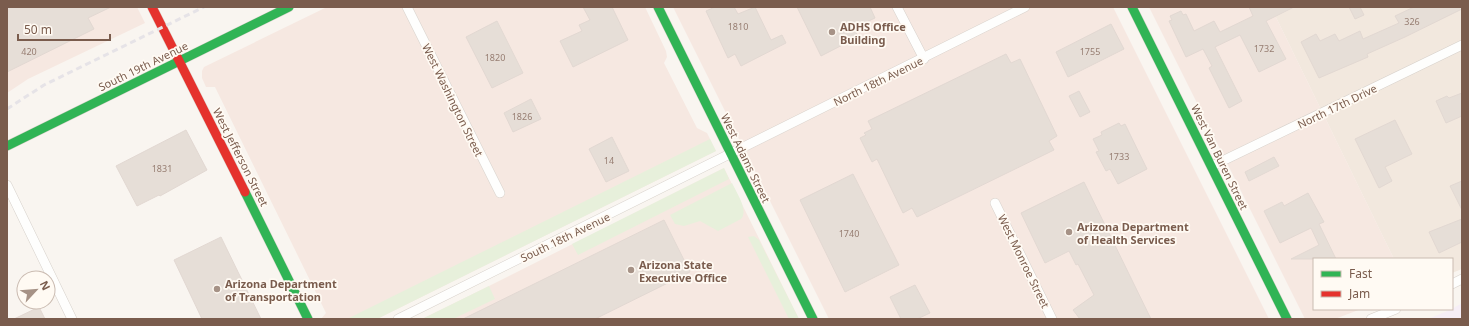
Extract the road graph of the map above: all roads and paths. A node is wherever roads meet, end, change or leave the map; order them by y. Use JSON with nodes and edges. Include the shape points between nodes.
{"nodes":[{"id":1,"x":152,"y":7,"type":"edge"},
{"id":2,"x":289,"y":7,"type":"edge"},
{"id":3,"x":407,"y":7,"type":"edge"},
{"id":4,"x":658,"y":7,"type":"edge"},
{"id":5,"x":897,"y":7,"type":"edge"},
{"id":6,"x":1025,"y":7,"type":"edge"},
{"id":7,"x":1132,"y":7,"type":"edge"},
{"id":8,"x":1462,"y":45,"type":"edge"},
{"id":9,"x":924,"y":59,"type":"junction"},
{"id":10,"x":180,"y":62,"type":"junction"},
{"id":11,"x":7,"y":146,"type":"edge"},
{"id":12,"x":730,"y":154,"type":"junction"},
{"id":13,"x":1212,"y":166,"type":"junction"},
{"id":14,"x":7,"y":185,"type":"edge"},
{"id":15,"x":500,"y":194,"type":"dead end"},
{"id":16,"x":995,"y":204,"type":"dead end"},
{"id":17,"x":1462,"y":279,"type":"edge"},
{"id":18,"x":1453,"y":284,"type":"edge"},
{"id":19,"x":1394,"y":310,"type":"edge"},
{"id":20,"x":72,"y":319,"type":"edge"},
{"id":21,"x":308,"y":319,"type":"edge"},
{"id":22,"x":398,"y":319,"type":"edge"},
{"id":23,"x":813,"y":319,"type":"edge"},
{"id":24,"x":1052,"y":319,"type":"edge"},
{"id":25,"x":1287,"y":319,"type":"edge"},
{"id":26,"x":1371,"y":319,"type":"edge"}],
"edges":[{"from":1,"to":10,"type":"main road","name":"West Jefferson Street"},
{"from":2,"to":10,"type":"main road","name":"South 19th Avenue"},
{"from":3,"to":15,"type":"street","name":"West Washington Street"},
{"from":4,"to":12,"type":"main road","name":"West Adams Street"},
{"from":5,"to":9,"type":"street"},
{"from":6,"to":9,"type":"street","name":"North 18th Avenue"},
{"from":7,"to":13,"type":"main road","name":"West Van Buren Street"},
{"from":8,"to":13,"type":"street","name":"North 17th Drive"},
{"from":9,"to":12,"type":"street","name":"North 18th Avenue"},
{"from":10,"to":11,"type":"main road","name":"South 19th Avenue"},
{"from":10,"to":21,"type":"main road","name":"West Jefferson Street"},
{"from":12,"to":22,"type":"street","name":"South 18th Avenue"},
{"from":12,"to":23,"type":"main road","name":"West Adams Street"},
{"from":13,"to":25,"type":"main road","name":"West Van Buren Street"},
{"from":14,"to":20,"type":"street"},
{"from":16,"to":24,"type":"street","name":"West Monroe Street"},
{"from":17,"to":18,"type":"street"},
{"from":19,"to":26,"type":"street"}]}
